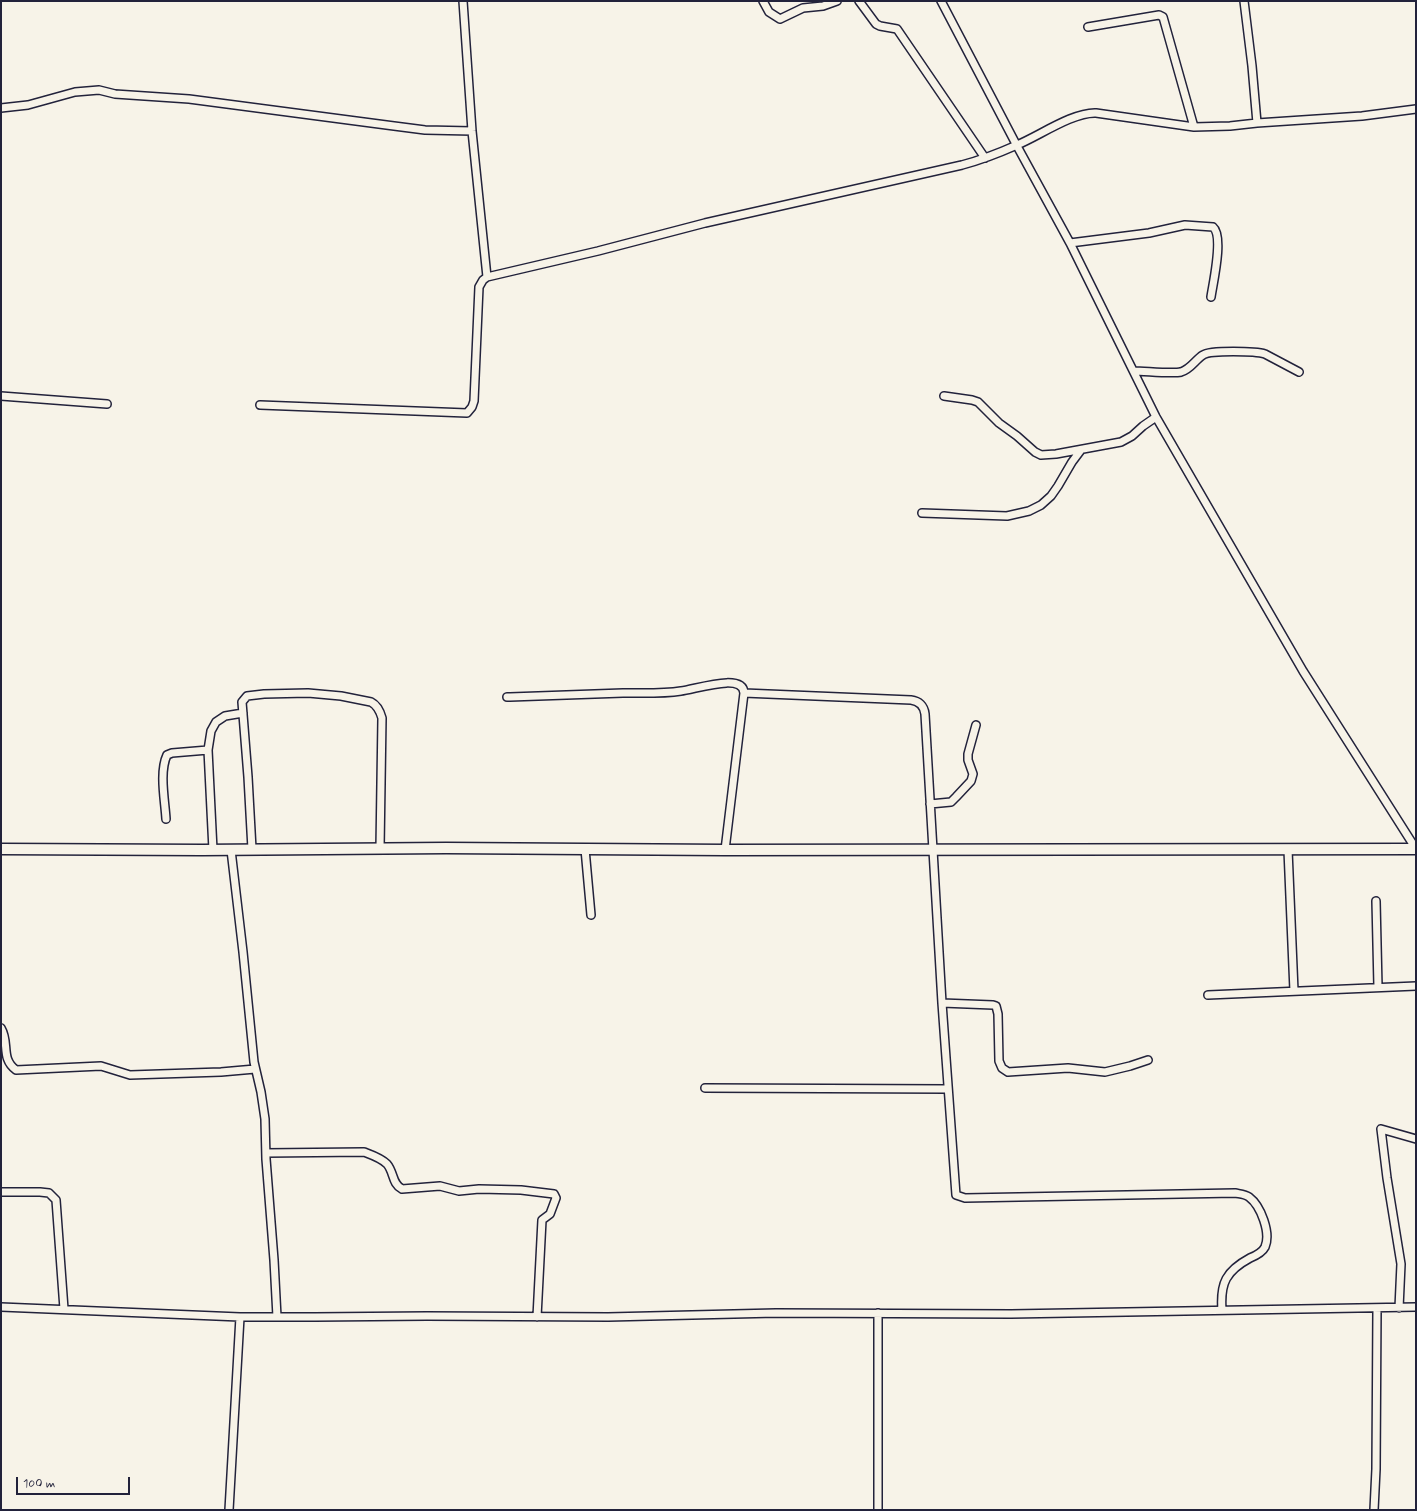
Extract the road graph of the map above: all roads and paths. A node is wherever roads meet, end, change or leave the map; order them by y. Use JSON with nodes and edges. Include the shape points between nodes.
{"nodes":[{"id":1,"x":463,"y":1,"type":"edge"},
{"id":2,"x":763,"y":1,"type":"edge"},
{"id":3,"x":837,"y":1,"type":"edge"},
{"id":4,"x":859,"y":1,"type":"edge"},
{"id":5,"x":941,"y":1,"type":"edge"},
{"id":6,"x":1244,"y":1,"type":"edge"},
{"id":7,"x":1088,"y":27,"type":"dead end"},
{"id":8,"x":1,"y":108,"type":"edge"},
{"id":9,"x":1416,"y":109,"type":"edge"},
{"id":10,"x":1256,"y":122,"type":"junction"},
{"id":11,"x":1194,"y":127,"type":"junction"},
{"id":12,"x":472,"y":131,"type":"junction"},
{"id":13,"x":1016,"y":146,"type":"junction"},
{"id":14,"x":985,"y":158,"type":"junction"},
{"id":15,"x":1070,"y":243,"type":"junction"},
{"id":16,"x":487,"y":277,"type":"junction"},
{"id":17,"x":1211,"y":297,"type":"dead end"},
{"id":18,"x":1134,"y":371,"type":"junction"},
{"id":19,"x":1299,"y":372,"type":"dead end"},
{"id":20,"x":1,"y":396,"type":"edge"},
{"id":21,"x":944,"y":396,"type":"dead end"},
{"id":22,"x":106,"y":404,"type":"dead end"},
{"id":23,"x":260,"y":405,"type":"dead end"},
{"id":24,"x":1156,"y":417,"type":"junction"},
{"id":25,"x":1081,"y":450,"type":"junction"},
{"id":26,"x":922,"y":512,"type":"dead end"},
{"id":27,"x":744,"y":693,"type":"junction"},
{"id":28,"x":507,"y":697,"type":"dead end"},
{"id":29,"x":243,"y":713,"type":"junction"},
{"id":30,"x":976,"y":725,"type":"dead end"},
{"id":31,"x":208,"y":750,"type":"junction"},
{"id":32,"x":930,"y":804,"type":"junction"},
{"id":33,"x":166,"y":819,"type":"dead end"},
{"id":34,"x":380,"y":848,"type":"junction"},
{"id":35,"x":1,"y":849,"type":"edge"},
{"id":36,"x":252,"y":849,"type":"junction"},
{"id":37,"x":585,"y":849,"type":"junction"},
{"id":38,"x":1416,"y":849,"type":"edge"},
{"id":39,"x":213,"y":850,"type":"junction"},
{"id":40,"x":232,"y":850,"type":"junction"},
{"id":41,"x":725,"y":850,"type":"junction"},
{"id":42,"x":933,"y":850,"type":"junction"},
{"id":43,"x":1288,"y":850,"type":"junction"},
{"id":44,"x":1376,"y":901,"type":"dead end"},
{"id":45,"x":591,"y":915,"type":"dead end"},
{"id":46,"x":1416,"y":986,"type":"edge"},
{"id":47,"x":1378,"y":987,"type":"junction"},
{"id":48,"x":1294,"y":991,"type":"junction"},
{"id":49,"x":1208,"y":995,"type":"dead end"},
{"id":50,"x":942,"y":1003,"type":"junction"},
{"id":51,"x":1,"y":1028,"type":"edge"},
{"id":52,"x":1148,"y":1060,"type":"dead end"},
{"id":53,"x":255,"y":1069,"type":"junction"},
{"id":54,"x":705,"y":1088,"type":"dead end"},
{"id":55,"x":948,"y":1089,"type":"junction"},
{"id":56,"x":1416,"y":1139,"type":"edge"},
{"id":57,"x":266,"y":1153,"type":"junction"},
{"id":58,"x":1,"y":1192,"type":"edge"},
{"id":59,"x":1,"y":1307,"type":"edge"},
{"id":60,"x":1416,"y":1307,"type":"edge"},
{"id":61,"x":1377,"y":1308,"type":"junction"},
{"id":62,"x":1399,"y":1308,"type":"junction"},
{"id":63,"x":64,"y":1309,"type":"junction"},
{"id":64,"x":1222,"y":1310,"type":"junction"},
{"id":65,"x":878,"y":1312,"type":"junction"},
{"id":66,"x":240,"y":1317,"type":"junction"},
{"id":67,"x":277,"y":1317,"type":"junction"},
{"id":68,"x":537,"y":1317,"type":"junction"},
{"id":69,"x":229,"y":1510,"type":"edge"},
{"id":70,"x":878,"y":1510,"type":"edge"},
{"id":71,"x":1374,"y":1510,"type":"edge"}],
"edges":[{"from":1,"to":12,"type":"street"},
{"from":2,"to":3,"type":"street","via":[[769,12],[780,19],[803,8],[823,6]]},
{"from":4,"to":14,"type":"street","via":[[876,24],[897,29]]},
{"from":5,"to":13,"type":"street"},
{"from":6,"to":10,"type":"street"},
{"from":7,"to":11,"type":"street","via":[[1159,15],[1163,17]]},
{"from":8,"to":12,"type":"street","via":[[75,92],[99,90],[115,94],[189,99],[426,130]]},
{"from":9,"to":10,"type":"street","via":[[1362,116]]},
{"from":10,"to":11,"type":"street"},
{"from":11,"to":13,"type":"street","via":[[1089,113],[1081,114]]},
{"from":12,"to":16,"type":"street"},
{"from":13,"to":14,"type":"street"},
{"from":13,"to":15,"type":"street"},
{"from":14,"to":16,"type":"street"},
{"from":15,"to":17,"type":"street","via":[[1149,233],[1185,225],[1213,227],[1217,232],[1218,246]]},
{"from":15,"to":18,"type":"street"},
{"from":16,"to":23,"type":"street","via":[[479,287],[474,401],[467,413]]},
{"from":18,"to":19,"type":"street","via":[[1182,372],[1190,368],[1205,353],[1237,351],[1265,354]]},
{"from":18,"to":24,"type":"street"},
{"from":20,"to":22,"type":"street"},
{"from":21,"to":25,"type":"street","via":[[978,402],[999,423],[1038,454]]},
{"from":24,"to":25,"type":"street","via":[[1121,442]]},
{"from":24,"to":38,"type":"street","via":[[1303,671]]},
{"from":25,"to":26,"type":"street","via":[[1051,496],[1029,511],[1003,516]]},
{"from":27,"to":28,"type":"street","via":[[744,688],[740,684],[726,683],[673,692]]},
{"from":27,"to":32,"type":"street","via":[[918,702],[924,710]]},
{"from":27,"to":41,"type":"street"},
{"from":29,"to":31,"type":"street","via":[[225,716],[216,722],[211,731]]},
{"from":29,"to":34,"type":"street","via":[[242,702],[245,697],[264,694],[328,695],[374,704],[382,718]]},
{"from":29,"to":36,"type":"street"},
{"from":30,"to":32,"type":"street","via":[[968,754],[973,774],[971,781],[950,802]]},
{"from":31,"to":33,"type":"street","via":[[167,755],[163,778]]},
{"from":31,"to":39,"type":"street"},
{"from":32,"to":42,"type":"street"},
{"from":34,"to":36,"type":"street"},
{"from":34,"to":37,"type":"street"},
{"from":35,"to":39,"type":"street"},
{"from":36,"to":40,"type":"street"},
{"from":37,"to":41,"type":"street"},
{"from":37,"to":45,"type":"street"},
{"from":38,"to":43,"type":"street"},
{"from":39,"to":40,"type":"street"},
{"from":40,"to":53,"type":"street"},
{"from":41,"to":42,"type":"street"},
{"from":42,"to":43,"type":"street"},
{"from":42,"to":50,"type":"street"},
{"from":43,"to":48,"type":"street"},
{"from":44,"to":47,"type":"street"},
{"from":46,"to":47,"type":"street"},
{"from":47,"to":48,"type":"street"},
{"from":48,"to":49,"type":"street"},
{"from":50,"to":52,"type":"street","via":[[996,1006],[999,1061],[1002,1068],[1008,1072],[1068,1068],[1105,1072]]},
{"from":50,"to":55,"type":"street"},
{"from":51,"to":53,"type":"street","via":[[4,1033],[6,1060],[16,1070],[101,1066],[130,1075]]},
{"from":53,"to":57,"type":"street","via":[[265,1119]]},
{"from":54,"to":55,"type":"street"},
{"from":55,"to":64,"type":"street","via":[[954,1184],[958,1197],[1217,1193],[1248,1196],[1255,1203],[1264,1222],[1264,1248],[1230,1272],[1223,1283]]},
{"from":56,"to":62,"type":"street","via":[[1381,1129],[1386,1178],[1401,1264]]},
{"from":57,"to":67,"type":"street"},
{"from":57,"to":68,"type":"street","via":[[364,1152],[387,1163],[397,1186],[402,1188],[440,1186],[459,1191],[521,1190],[554,1194],[556,1198],[550,1214],[542,1220]]},
{"from":58,"to":63,"type":"street","via":[[49,1193],[56,1200]]},
{"from":59,"to":63,"type":"street"},
{"from":60,"to":62,"type":"street"},
{"from":61,"to":62,"type":"street"},
{"from":61,"to":64,"type":"street"},
{"from":61,"to":71,"type":"street"},
{"from":63,"to":66,"type":"street"},
{"from":64,"to":65,"type":"street","via":[[1011,1314]]},
{"from":65,"to":68,"type":"street"},
{"from":65,"to":70,"type":"street"},
{"from":66,"to":67,"type":"street"},
{"from":66,"to":69,"type":"street"},
{"from":67,"to":68,"type":"street"}]}
